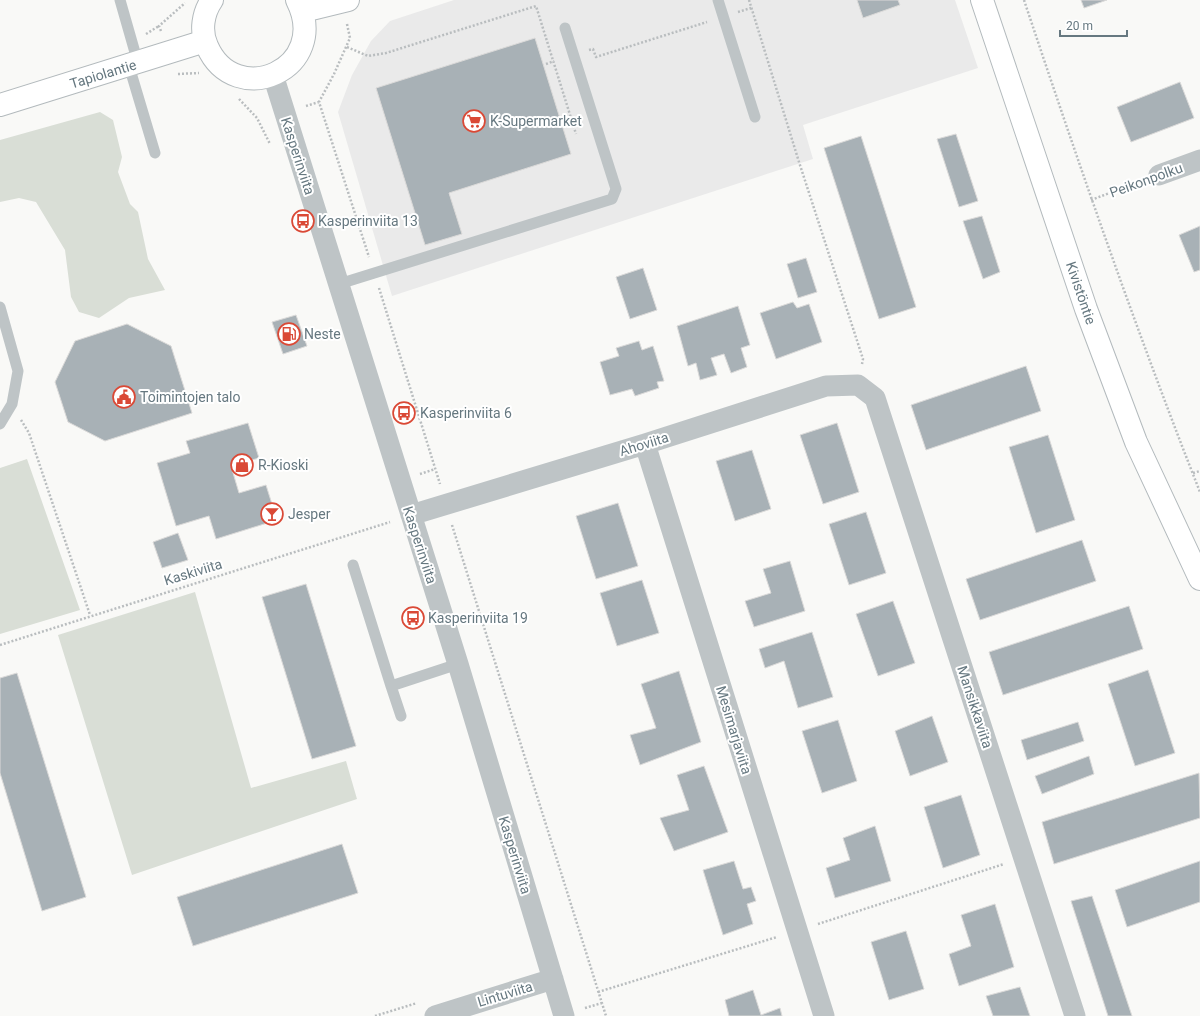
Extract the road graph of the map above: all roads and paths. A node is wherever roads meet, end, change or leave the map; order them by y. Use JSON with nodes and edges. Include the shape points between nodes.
{"nodes":[{"id":1,"x":120,"y":0,"type":"edge"},
{"id":2,"x":212,"y":0,"type":"edge"},
{"id":3,"x":348,"y":0,"type":"edge"},
{"id":4,"x":718,"y":0,"type":"edge"},
{"id":5,"x":749,"y":0,"type":"edge"},
{"id":6,"x":982,"y":0,"type":"edge"},
{"id":7,"x":1024,"y":0,"type":"edge"},
{"id":8,"x":300,"y":6,"type":"edge"},
{"id":9,"x":751,"y":8,"type":"junction"},
{"id":10,"x":723,"y":17,"type":"junction"},
{"id":11,"x":565,"y":28,"type":"dead end"},
{"id":12,"x":205,"y":41,"type":"junction"},
{"id":13,"x":347,"y":47,"type":"dead end"},
{"id":14,"x":574,"y":55,"type":"junction"},
{"id":15,"x":553,"y":62,"type":"junction"},
{"id":16,"x":133,"y":64,"type":"junction"},
{"id":17,"x":546,"y":64,"type":"dead end"},
{"id":18,"x":273,"y":75,"type":"junction"},
{"id":19,"x":0,"y":104,"type":"edge"},
{"id":20,"x":755,"y":117,"type":"dead end"},
{"id":21,"x":576,"y":134,"type":"dead end"},
{"id":22,"x":155,"y":154,"type":"dead end"},
{"id":23,"x":1200,"y":160,"type":"edge"},
{"id":24,"x":1158,"y":175,"type":"joint"},
{"id":25,"x":1091,"y":200,"type":"junction"},
{"id":26,"x":339,"y":284,"type":"junction"},
{"id":27,"x":0,"y":307,"type":"edge"},
{"id":28,"x":858,"y":385,"type":"junction"},
{"id":29,"x":12,"y":404,"type":"junction"},
{"id":30,"x":0,"y":424,"type":"edge"},
{"id":31,"x":645,"y":444,"type":"junction"},
{"id":32,"x":1200,"y":471,"type":"edge"},
{"id":33,"x":1193,"y":473,"type":"junction"},
{"id":34,"x":1200,"y":492,"type":"edge"},
{"id":35,"x":401,"y":518,"type":"junction"},
{"id":36,"x":353,"y":566,"type":"dead end"},
{"id":37,"x":1200,"y":579,"type":"edge"},
{"id":38,"x":90,"y":615,"type":"junction"},
{"id":39,"x":0,"y":645,"type":"edge"},
{"id":40,"x":458,"y":664,"type":"junction"},
{"id":41,"x":391,"y":686,"type":"junction"},
{"id":42,"x":401,"y":716,"type":"dead end"},
{"id":43,"x":553,"y":979,"type":"junction"},
{"id":44,"x":435,"y":1016,"type":"edge"},
{"id":45,"x":564,"y":1016,"type":"edge"},
{"id":46,"x":824,"y":1016,"type":"edge"},
{"id":47,"x":1075,"y":1016,"type":"edge"}],
"edges":[{"from":1,"to":16,"type":"lane"},
{"from":2,"to":12,"type":"main road","via":[[207,7],[203,24]]},
{"from":3,"to":8,"type":"main road"},
{"from":4,"to":10,"type":"lane"},
{"from":5,"to":9,"type":"path"},
{"from":6,"to":37,"type":"main road","name":"Kivistöntie","via":[[1086,309],[1136,442]]},
{"from":7,"to":25,"type":"path"},
{"from":8,"to":18,"type":"main road","via":[[305,33],[299,53],[290,64]]},
{"from":9,"to":10,"type":"path"},
{"from":9,"to":28,"type":"path","via":[[863,359]]},
{"from":10,"to":14,"type":"path","via":[[596,57],[594,49]]},
{"from":10,"to":20,"type":"lane"},
{"from":11,"to":14,"type":"lane"},
{"from":12,"to":16,"type":"main road","name":"Tapiolantie"},
{"from":12,"to":18,"type":"main road","via":[[211,55],[221,66],[234,74],[248,78]]},
{"from":13,"to":15,"type":"path","via":[[368,56],[386,53],[536,6]]},
{"from":14,"to":15,"type":"path"},
{"from":14,"to":26,"type":"lane","via":[[616,189],[612,199]]},
{"from":15,"to":17,"type":"path"},
{"from":15,"to":21,"type":"path"},
{"from":16,"to":19,"type":"main road","name":"Tapiolantie"},
{"from":16,"to":22,"type":"lane"},
{"from":18,"to":26,"type":"street","name":"Kasperinviita"},
{"from":23,"to":24,"type":"street","name":"Peikonpolku"},
{"from":24,"to":25,"type":"path","name":"Peikonpolku"},
{"from":25,"to":33,"type":"path"},
{"from":26,"to":35,"type":"street","name":"Kasperinviita"},
{"from":27,"to":29,"type":"lane","via":[[18,371]]},
{"from":28,"to":31,"type":"street","name":"Ahoviita","via":[[826,386]]},
{"from":28,"to":47,"type":"street","name":"Mansikkaviita","via":[[875,398]]},
{"from":29,"to":30,"type":"lane"},
{"from":29,"to":38,"type":"path","via":[[29,433]]},
{"from":31,"to":35,"type":"street","name":"Ahoviita"},
{"from":31,"to":46,"type":"street","name":"Mesimarjaviita"},
{"from":32,"to":33,"type":"path"},
{"from":33,"to":34,"type":"path"},
{"from":35,"to":38,"type":"path","name":"Kaskiviita"},
{"from":35,"to":40,"type":"street","name":"Kasperinviita"},
{"from":36,"to":41,"type":"lane"},
{"from":38,"to":39,"type":"path","name":"Kaskiviita"},
{"from":40,"to":41,"type":"lane"},
{"from":40,"to":43,"type":"street","name":"Kasperinviita"},
{"from":41,"to":42,"type":"lane"},
{"from":43,"to":44,"type":"street","name":"Lintuviita"},
{"from":43,"to":45,"type":"street","name":"Kasperinviita"}]}
